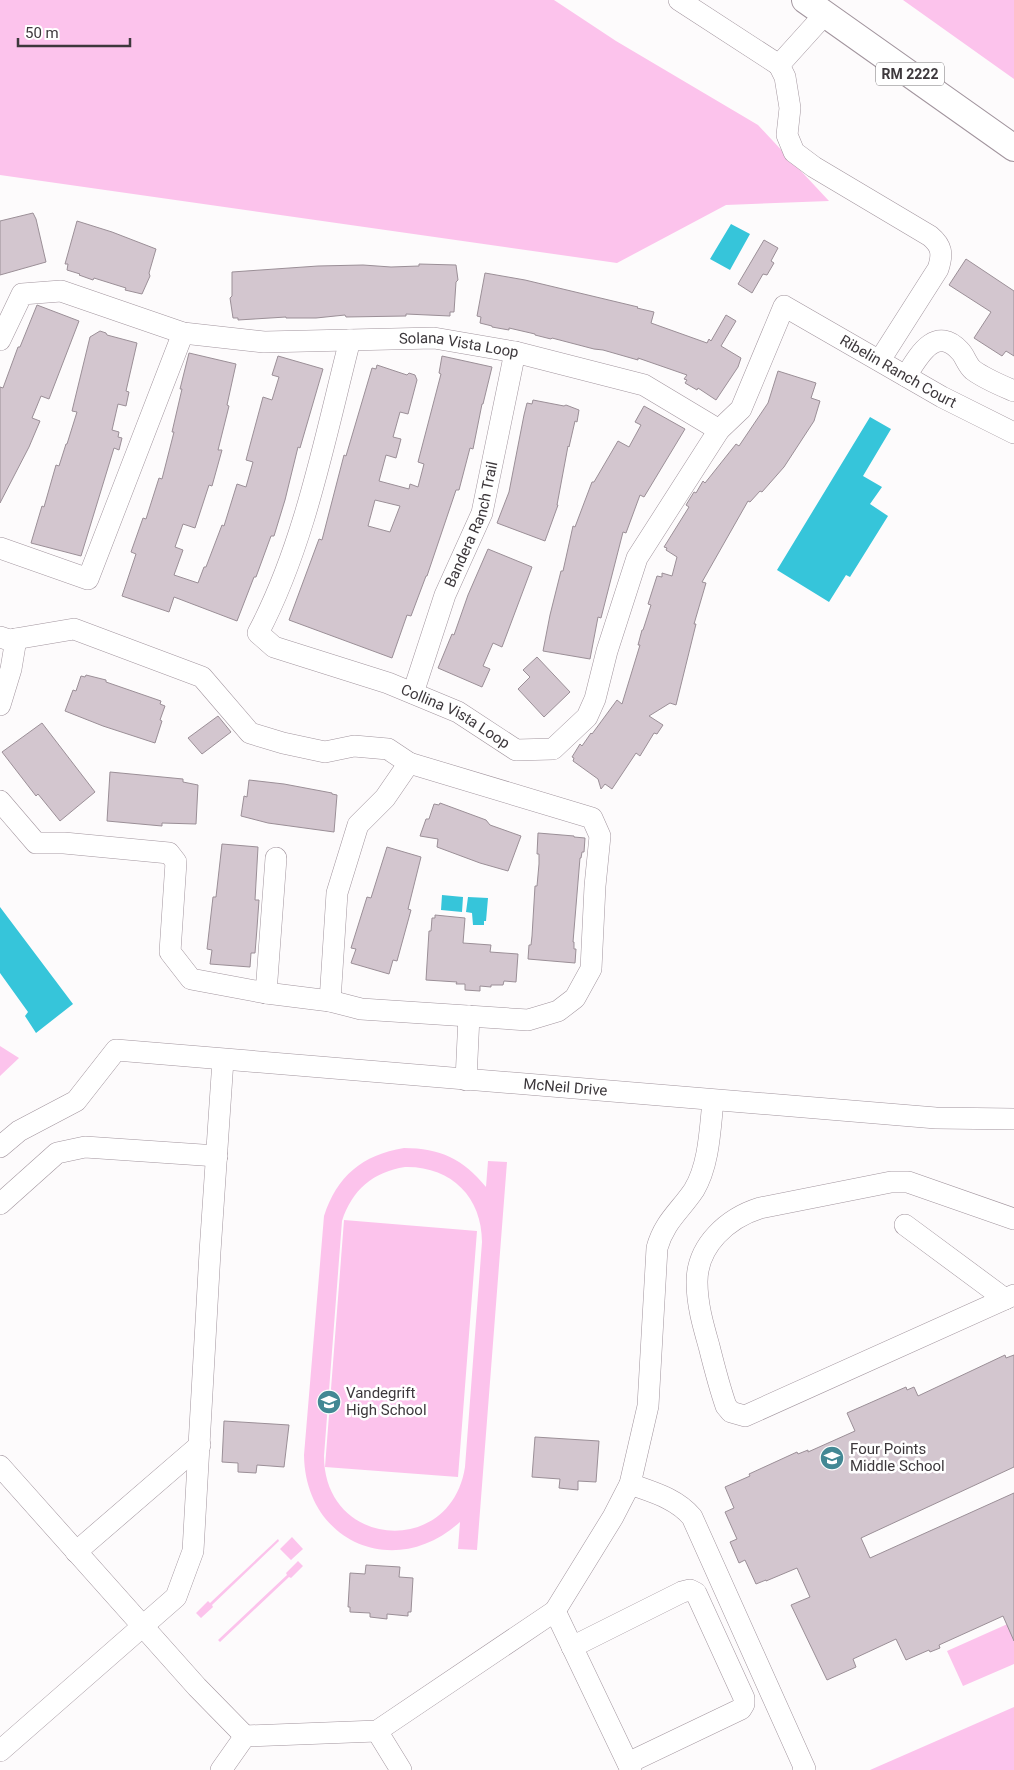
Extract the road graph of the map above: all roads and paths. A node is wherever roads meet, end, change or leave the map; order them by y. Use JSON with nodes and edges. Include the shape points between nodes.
{"nodes":[{"id":1,"x":679,"y":0,"type":"edge"},
{"id":2,"x":815,"y":7,"type":"edge"},
{"id":3,"x":779,"y":65,"type":"junction"},
{"id":4,"x":1014,"y":148,"type":"edge"},
{"id":5,"x":784,"y":306,"type":"joint"},
{"id":6,"x":183,"y":333,"type":"junction"},
{"id":7,"x":0,"y":340,"type":"edge"},
{"id":8,"x":350,"y":340,"type":"junction"},
{"id":9,"x":515,"y":352,"type":"junction"},
{"id":10,"x":880,"y":360,"type":"junction"},
{"id":11,"x":906,"y":376,"type":"junction"},
{"id":12,"x":1014,"y":391,"type":"edge"},
{"id":13,"x":718,"y":430,"type":"junction"},
{"id":14,"x":1014,"y":433,"type":"edge"},
{"id":15,"x":0,"y":548,"type":"edge"},
{"id":16,"x":8,"y":638,"type":"edge"},
{"id":17,"x":413,"y":694,"type":"junction"},
{"id":18,"x":0,"y":705,"type":"edge"},
{"id":19,"x":409,"y":763,"type":"junction"},
{"id":20,"x":0,"y":801,"type":"edge"},
{"id":21,"x":276,"y":858,"type":"dead end"},
{"id":22,"x":266,"y":993,"type":"junction"},
{"id":23,"x":330,"y":1002,"type":"junction"},
{"id":24,"x":469,"y":1016,"type":"junction"},
{"id":25,"x":223,"y":1060,"type":"junction"},
{"id":26,"x":466,"y":1080,"type":"junction"},
{"id":27,"x":713,"y":1101,"type":"junction"},
{"id":28,"x":1014,"y":1119,"type":"edge"},
{"id":29,"x":0,"y":1147,"type":"edge"},
{"id":30,"x":217,"y":1156,"type":"junction"},
{"id":31,"x":0,"y":1204,"type":"edge"},
{"id":32,"x":1014,"y":1219,"type":"edge"},
{"id":33,"x":905,"y":1225,"type":"dead end"},
{"id":34,"x":1009,"y":1297,"type":"edge"},
{"id":35,"x":200,"y":1445,"type":"junction"},
{"id":36,"x":0,"y":1466,"type":"edge"},
{"id":37,"x":630,"y":1484,"type":"junction"},
{"id":38,"x":76,"y":1552,"type":"junction"},
{"id":39,"x":555,"y":1611,"type":"junction"},
{"id":40,"x":142,"y":1626,"type":"junction"},
{"id":41,"x":572,"y":1647,"type":"junction"},
{"id":42,"x":376,"y":1731,"type":"junction"},
{"id":43,"x":245,"y":1736,"type":"junction"},
{"id":44,"x":0,"y":1751,"type":"edge"},
{"id":45,"x":630,"y":1767,"type":"edge"},
{"id":46,"x":221,"y":1770,"type":"edge"},
{"id":47,"x":401,"y":1770,"type":"edge"},
{"id":48,"x":803,"y":1770,"type":"edge"}],
"edges":[{"from":1,"to":3,"type":"street"},
{"from":2,"to":3,"type":"street"},
{"from":2,"to":4,"type":"main road","number":"RM 2222"},
{"from":3,"to":10,"type":"street","via":[[785,77],[790,108],[787,135],[794,152],[930,236],[942,250],[938,268]]},
{"from":5,"to":10,"type":"street","name":"Ribelin Ranch Court"},
{"from":5,"to":13,"type":"street","name":"Collina Vista Loop","via":[[741,409]]},
{"from":6,"to":7,"type":"street","name":"Solana Vista Loop","via":[[61,291],[22,294]]},
{"from":6,"to":8,"type":"street","name":"Solana Vista Loop","via":[[264,342]]},
{"from":6,"to":15,"type":"street","via":[[88,579]]},
{"from":8,"to":9,"type":"street","name":"Solana Vista Loop","via":[[434,338]]},
{"from":8,"to":17,"type":"street","name":"Collina Vista Loop","via":[[304,520],[274,603],[258,633],[274,647]]},
{"from":9,"to":13,"type":"street","name":"Solana Vista Loop","via":[[644,385]]},
{"from":9,"to":17,"type":"street","name":"Bandera Ranch Trail","via":[[482,513],[445,595]]},
{"from":10,"to":11,"type":"street","name":"Ribelin Ranch Court"},
{"from":11,"to":12,"type":"street","via":[[924,348],[936,341],[950,342],[961,352],[970,369]]},
{"from":11,"to":14,"type":"street","name":"Ribelin Ranch Court"},
{"from":13,"to":17,"type":"street","name":"Collina Vista Loop","via":[[637,558],[587,716],[553,749],[516,750],[458,712]]},
{"from":16,"to":18,"type":"street","via":[[11,669]]},
{"from":16,"to":19,"type":"street","via":[[74,629],[202,677],[250,733],[325,752],[354,746],[388,749]]},
{"from":19,"to":23,"type":"street","via":[[385,798],[358,825],[337,893]]},
{"from":19,"to":24,"type":"street","via":[[592,818],[600,836],[594,886],[591,969],[575,998],[558,1011],[528,1020]]},
{"from":20,"to":22,"type":"street","via":[[36,844],[64,843],[169,853],[176,862],[170,952],[191,978]]},
{"from":21,"to":22,"type":"street"},
{"from":22,"to":23,"type":"street"},
{"from":23,"to":24,"type":"street","via":[[361,1009]]},
{"from":24,"to":26,"type":"street"},
{"from":25,"to":26,"type":"street","name":"McNeil Drive"},
{"from":25,"to":29,"type":"street","name":"McNeil Drive","via":[[116,1050],[76,1101],[19,1130]]},
{"from":25,"to":30,"type":"street"},
{"from":26,"to":27,"type":"street","name":"McNeil Drive"},
{"from":27,"to":28,"type":"street","name":"McNeil Drive","via":[[936,1118]]},
{"from":27,"to":37,"type":"street","via":[[704,1167],[694,1190],[660,1234],[648,1406]]},
{"from":30,"to":31,"type":"street","via":[[85,1147],[58,1153]]},
{"from":30,"to":35,"type":"street"},
{"from":32,"to":34,"type":"street","via":[[908,1182],[891,1182],[744,1213],[726,1224],[713,1238],[696,1279],[698,1308],[726,1406],[731,1412],[745,1416]]},
{"from":33,"to":34,"type":"street"},
{"from":35,"to":38,"type":"street"},
{"from":35,"to":40,"type":"street","via":[[193,1551],[176,1597]]},
{"from":36,"to":38,"type":"street"},
{"from":37,"to":39,"type":"street"},
{"from":37,"to":48,"type":"street","via":[[676,1502],[692,1517]]},
{"from":38,"to":40,"type":"street"},
{"from":39,"to":41,"type":"street"},
{"from":39,"to":42,"type":"street"},
{"from":40,"to":43,"type":"street"},
{"from":40,"to":44,"type":"street"},
{"from":41,"to":45,"type":"street"},
{"from":41,"to":45,"type":"street","via":[[682,1592],[690,1590],[696,1593],[744,1704],[741,1709]]},
{"from":42,"to":43,"type":"street"},
{"from":42,"to":47,"type":"street"},
{"from":43,"to":46,"type":"street"}]}
